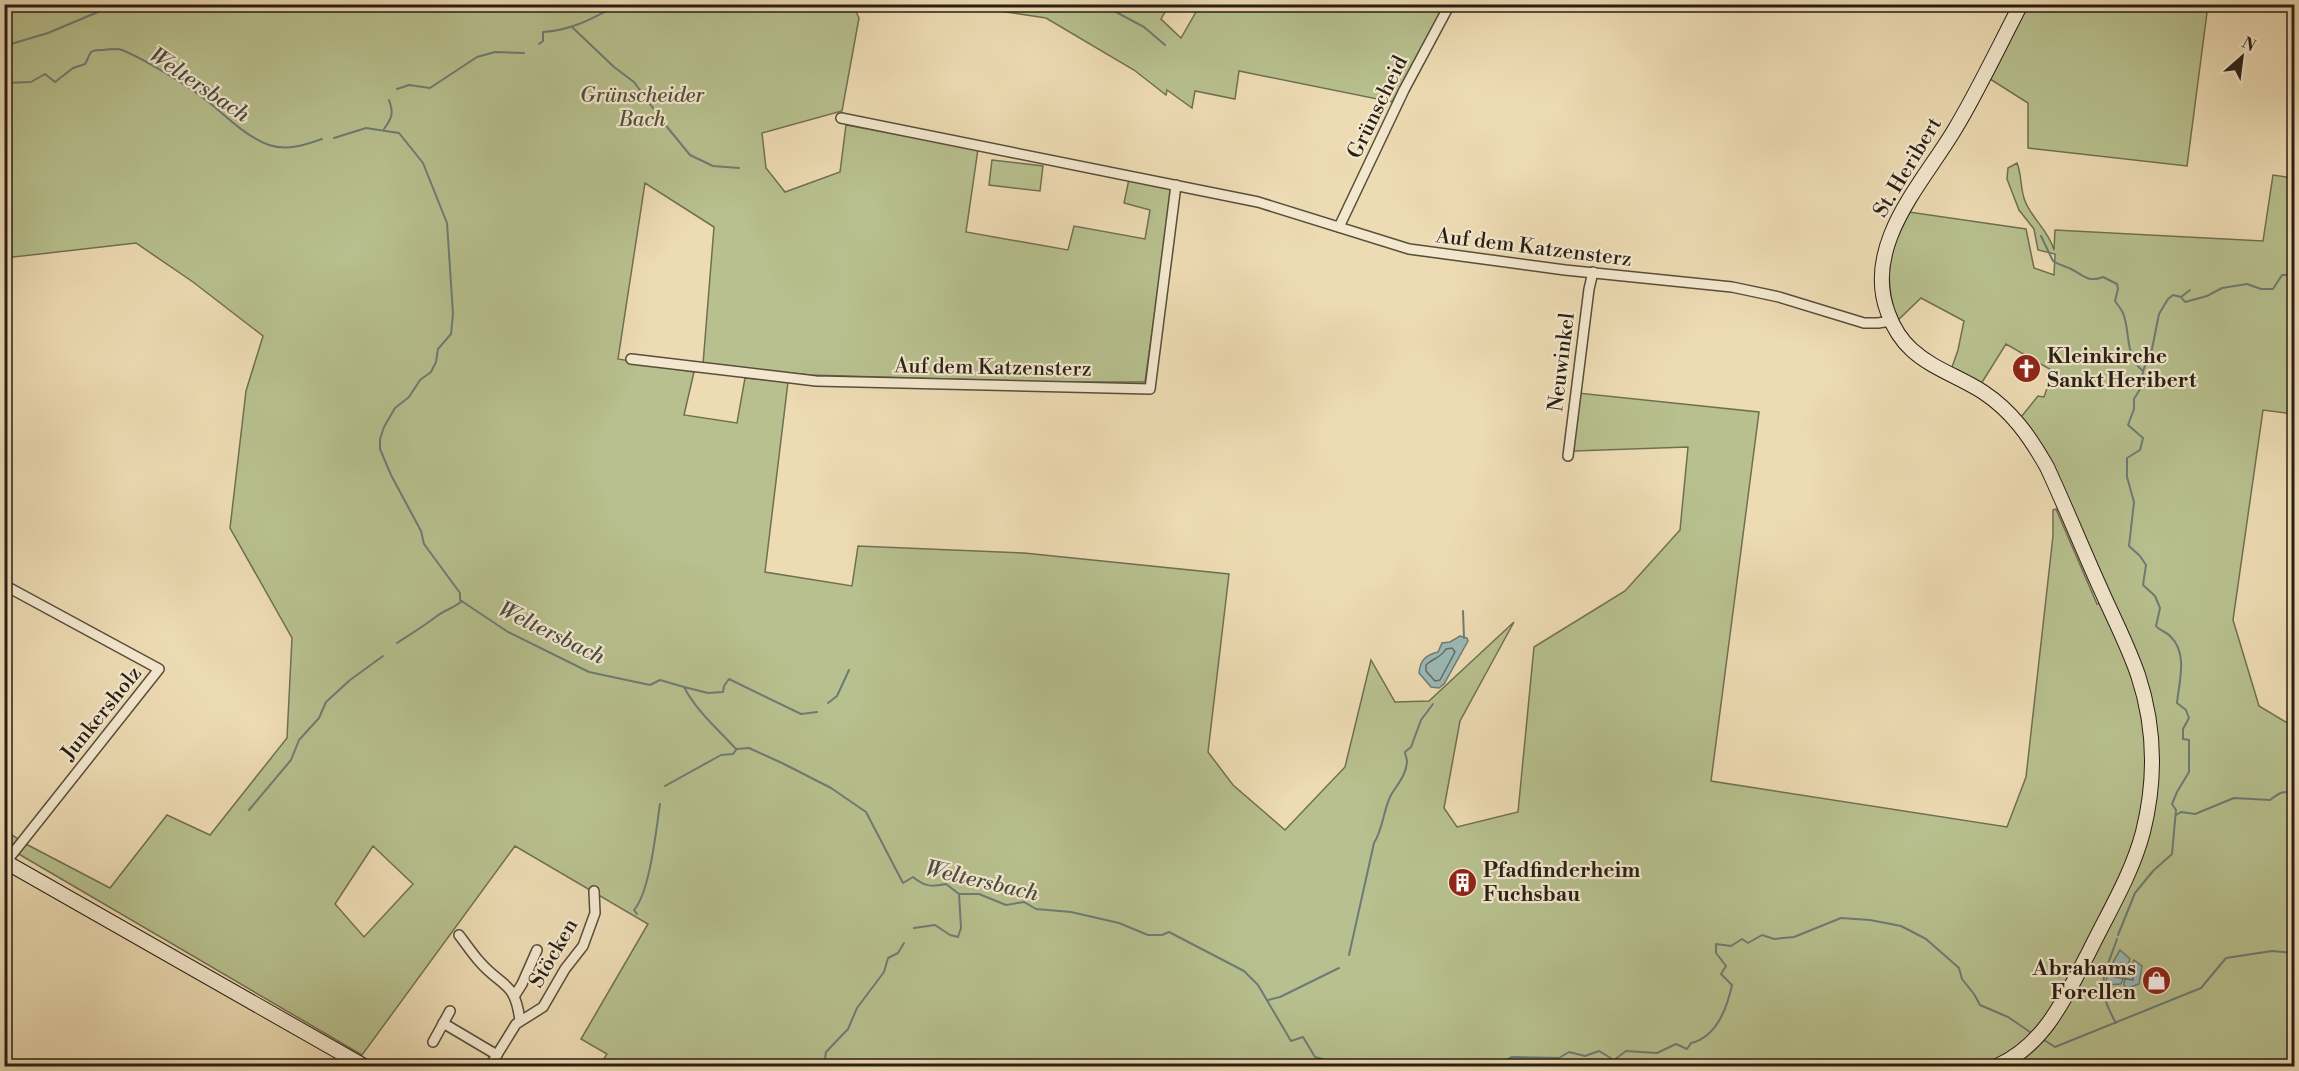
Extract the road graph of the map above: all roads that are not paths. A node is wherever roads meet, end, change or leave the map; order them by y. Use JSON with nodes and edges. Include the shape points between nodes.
{"nodes":[{"id":1,"x":1450,"y":4,"type":"edge"},
{"id":2,"x":2021,"y":4,"type":"edge"},
{"id":3,"x":841,"y":118,"type":"dead end"},
{"id":4,"x":1176,"y":185,"type":"junction"},
{"id":5,"x":1339,"y":227,"type":"junction"},
{"id":6,"x":1593,"y":272,"type":"junction"},
{"id":7,"x":1891,"y":321,"type":"junction"},
{"id":8,"x":632,"y":359,"type":"dead end"},
{"id":9,"x":1568,"y":456,"type":"dead end"},
{"id":10,"x":4,"y":585,"type":"edge"},
{"id":11,"x":5,"y":861,"type":"edge"},
{"id":12,"x":594,"y":891,"type":"dead end"},
{"id":13,"x":459,"y":935,"type":"dead end"},
{"id":14,"x":537,"y":950,"type":"dead end"},
{"id":15,"x":514,"y":994,"type":"junction"},
{"id":16,"x":450,"y":1011,"type":"dead end"},
{"id":17,"x":520,"y":1021,"type":"junction"},
{"id":18,"x":443,"y":1023,"type":"junction"},
{"id":19,"x":433,"y":1042,"type":"dead end"},
{"id":20,"x":497,"y":1055,"type":"junction"},
{"id":21,"x":363,"y":1066,"type":"edge"},
{"id":22,"x":490,"y":1066,"type":"edge"},
{"id":23,"x":1997,"y":1066,"type":"edge"}],
"edges":[{"from":1,"to":5,"type":"street","name":"Grünscheid"},
{"from":2,"to":7,"type":"street","name":"St. Heribert","via":[[1956,128],[1894,228],[1881,282]]},
{"from":3,"to":4,"type":"street","name":"Auf dem Katzensterz"},
{"from":4,"to":5,"type":"street","name":"Auf dem Katzensterz","via":[[1258,202]]},
{"from":4,"to":8,"type":"street","name":"Auf dem Katzensterz","via":[[1150,389],[816,381]]},
{"from":5,"to":6,"type":"street","name":"Auf dem Katzensterz","via":[[1421,251]]},
{"from":6,"to":7,"type":"street","name":"Auf dem Katzensterz","via":[[1732,286],[1864,323]]},
{"from":6,"to":9,"type":"street","name":"Neuwinkel"},
{"from":7,"to":23,"type":"street","name":"St. Heribert","via":[[1911,349],[1982,392],[2014,418],[2034,444],[2064,503],[2138,675],[2149,720],[2152,777],[2142,834],[2123,884],[2056,1015],[2031,1043]]},
{"from":10,"to":11,"type":"street","name":"Junkersholz","via":[[159,669]]},
{"from":11,"to":21,"type":"street"},
{"from":12,"to":17,"type":"street","name":"Stöcken","via":[[595,913],[583,946],[543,1007]]},
{"from":13,"to":15,"type":"street","name":"Stöcken","via":[[480,962]]},
{"from":14,"to":15,"type":"street","name":"Stöcken"},
{"from":15,"to":17,"type":"street","name":"Stöcken"},
{"from":16,"to":18,"type":"street"},
{"from":17,"to":20,"type":"street","name":"Stöcken"},
{"from":18,"to":19,"type":"street"},
{"from":18,"to":20,"type":"street"},
{"from":20,"to":22,"type":"street","name":"Stöcken"}]}
